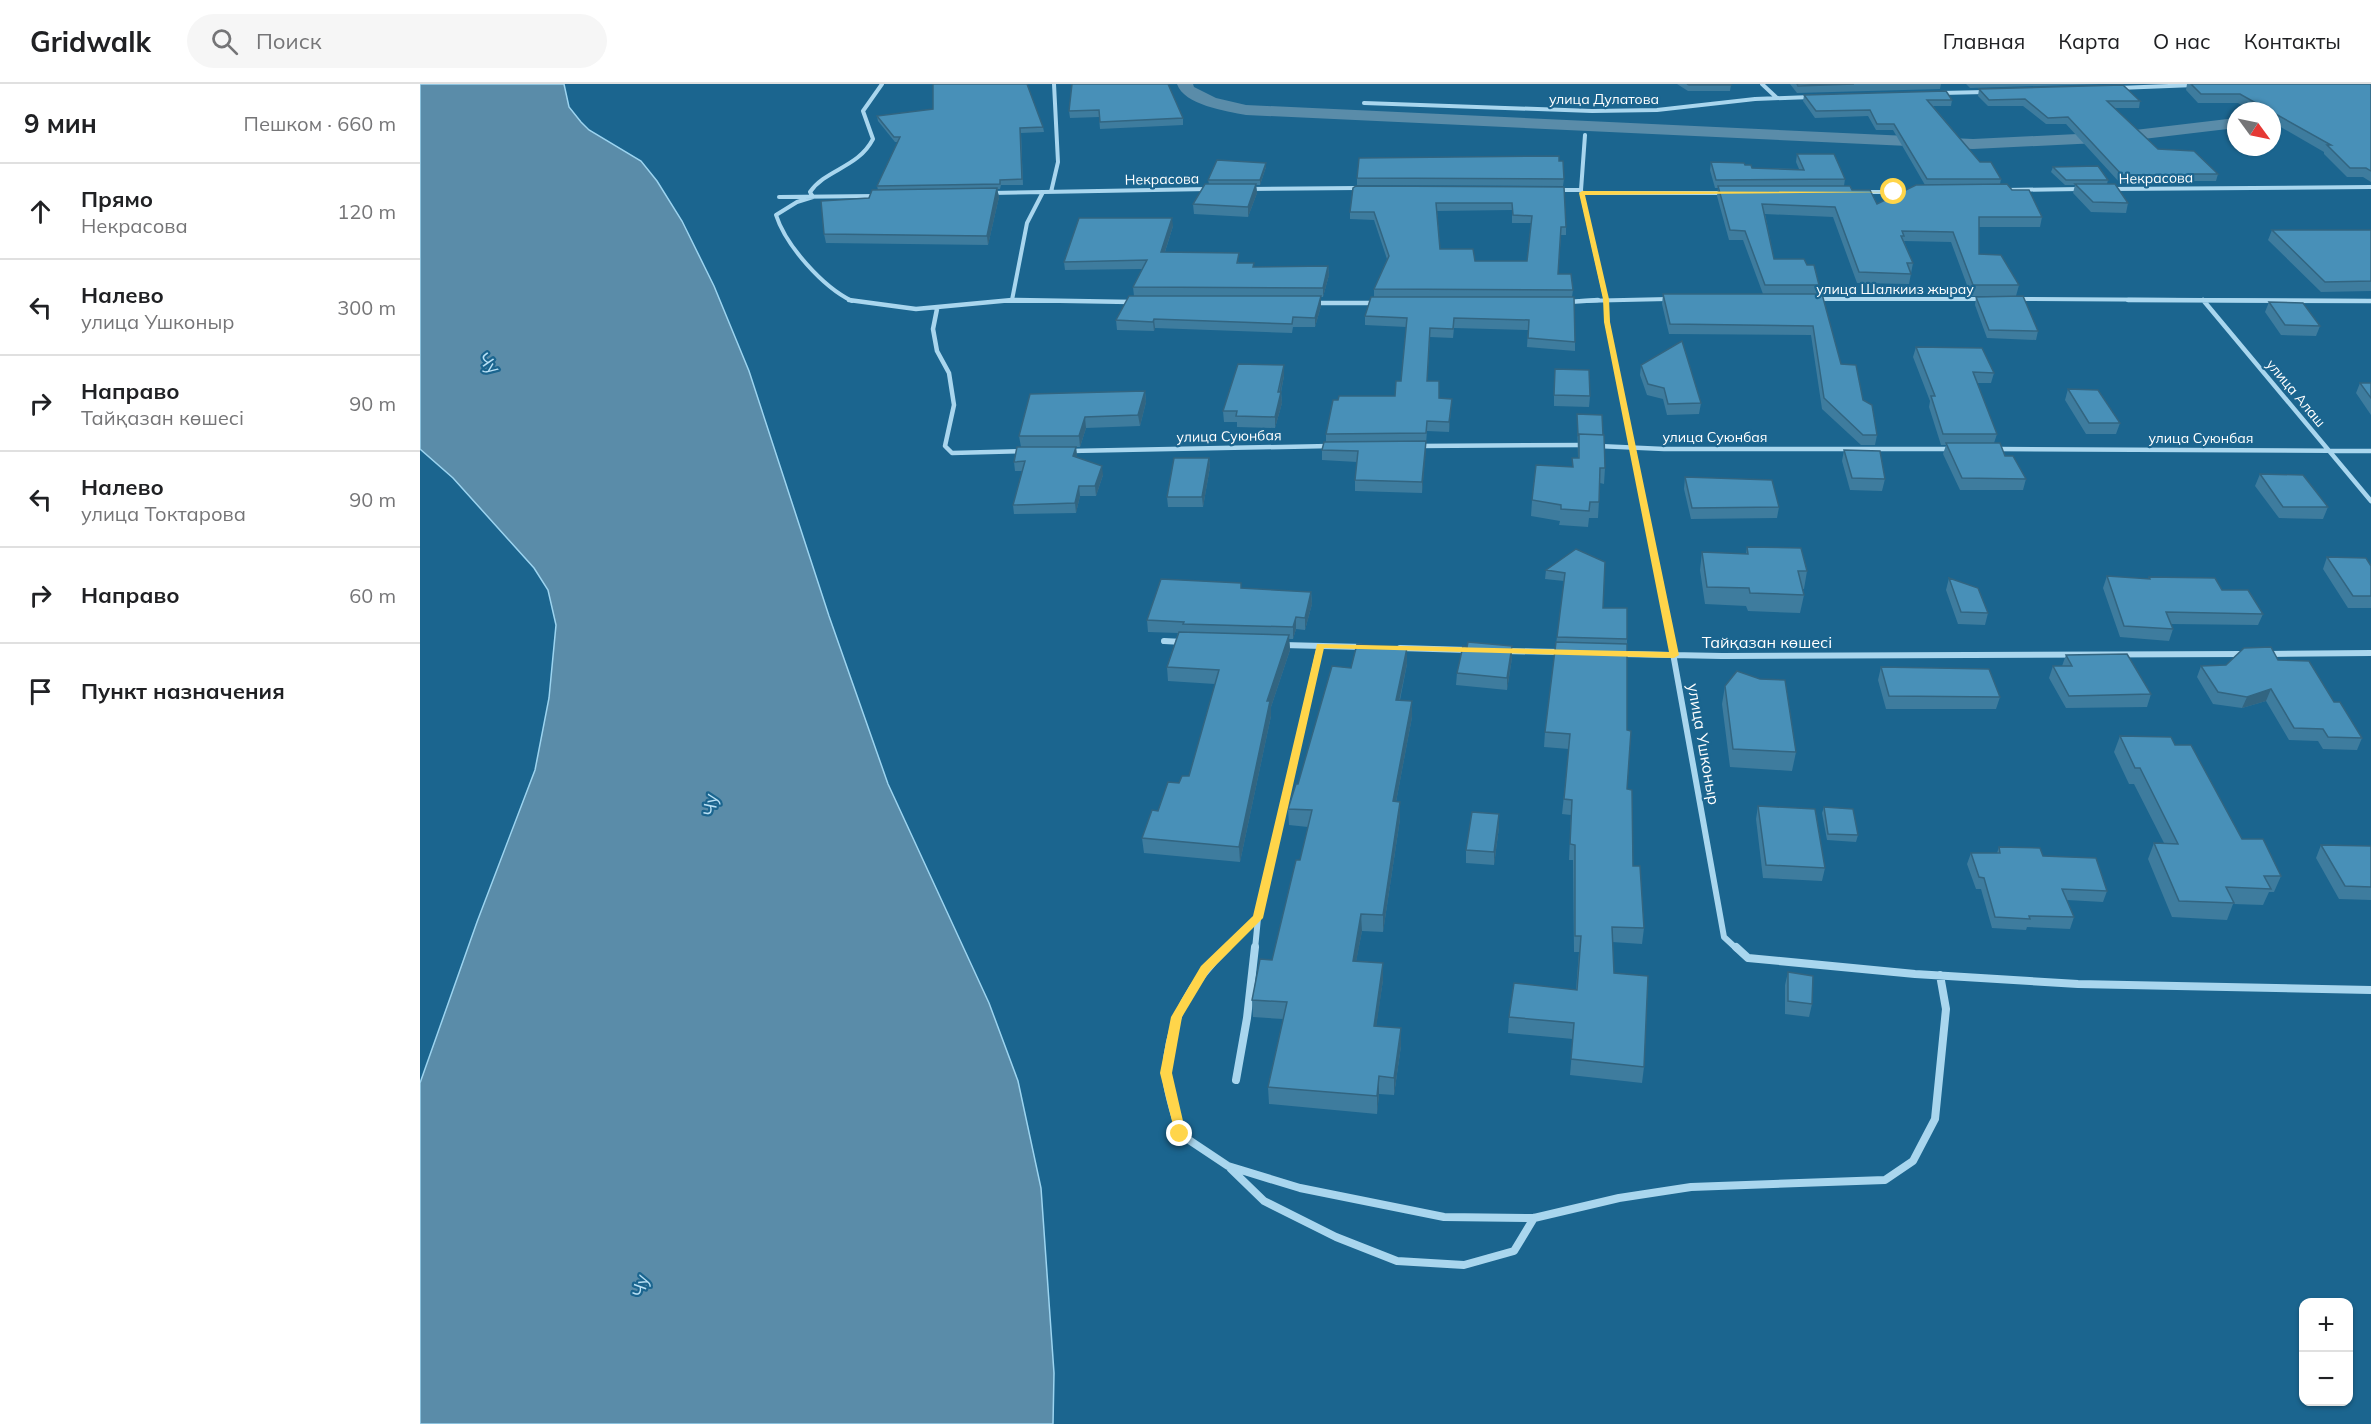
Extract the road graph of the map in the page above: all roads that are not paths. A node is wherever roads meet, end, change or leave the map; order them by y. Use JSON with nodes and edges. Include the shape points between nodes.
{"nodes":[{"id":1,"x":882,"y":84,"type":"edge"},
{"id":2,"x":1054,"y":84,"type":"edge"},
{"id":3,"x":1762,"y":84,"type":"edge"},
{"id":4,"x":2196,"y":85,"type":"edge"},
{"id":5,"x":2115,"y":88,"type":"edge"},
{"id":6,"x":1995,"y":91,"type":"edge"},
{"id":7,"x":1935,"y":93,"type":"edge"},
{"id":8,"x":1820,"y":96,"type":"edge"},
{"id":9,"x":1777,"y":98,"type":"junction"},
{"id":10,"x":1364,"y":103,"type":"dead end"},
{"id":11,"x":1584,"y":135,"type":"dead end"},
{"id":12,"x":2371,"y":187,"type":"edge"},
{"id":13,"x":1363,"y":188,"type":"edge"},
{"id":14,"x":1209,"y":189,"type":"edge"},
{"id":15,"x":1245,"y":189,"type":"edge"},
{"id":16,"x":1547,"y":189,"type":"edge"},
{"id":17,"x":2082,"y":189,"type":"edge"},
{"id":18,"x":2106,"y":189,"type":"edge"},
{"id":19,"x":2001,"y":190,"type":"edge"},
{"id":20,"x":1582,"y":191,"type":"junction"},
{"id":21,"x":1043,"y":192,"type":"junction"},
{"id":22,"x":1051,"y":192,"type":"junction"},
{"id":23,"x":1859,"y":192,"type":"edge"},
{"id":24,"x":1918,"y":192,"type":"edge"},
{"id":25,"x":1729,"y":193,"type":"edge"},
{"id":26,"x":984,"y":194,"type":"edge"},
{"id":27,"x":877,"y":196,"type":"edge"},
{"id":28,"x":779,"y":197,"type":"dead end"},
{"id":29,"x":813,"y":197,"type":"junction"},
{"id":30,"x":1606,"y":299,"type":"junction"},
{"id":31,"x":1675,"y":299,"type":"edge"},
{"id":32,"x":1812,"y":299,"type":"edge"},
{"id":33,"x":1994,"y":299,"type":"edge"},
{"id":34,"x":2006,"y":299,"type":"edge"},
{"id":35,"x":1012,"y":300,"type":"junction"},
{"id":36,"x":2203,"y":300,"type":"junction"},
{"id":37,"x":2371,"y":301,"type":"edge"},
{"id":38,"x":1142,"y":302,"type":"edge"},
{"id":39,"x":1556,"y":302,"type":"edge"},
{"id":40,"x":1301,"y":303,"type":"edge"},
{"id":41,"x":1382,"y":303,"type":"edge"},
{"id":42,"x":937,"y":309,"type":"junction"},
{"id":43,"x":1342,"y":446,"type":"edge"},
{"id":44,"x":1412,"y":446,"type":"edge"},
{"id":45,"x":1634,"y":448,"type":"junction"},
{"id":46,"x":1962,"y":449,"type":"edge"},
{"id":47,"x":1986,"y":449,"type":"edge"},
{"id":48,"x":1032,"y":451,"type":"edge"},
{"id":49,"x":1067,"y":451,"type":"edge"},
{"id":50,"x":2328,"y":451,"type":"junction"},
{"id":51,"x":2371,"y":451,"type":"edge"},
{"id":52,"x":2371,"y":501,"type":"edge"},
{"id":53,"x":1164,"y":641,"type":"dead end"},
{"id":54,"x":1186,"y":642,"type":"edge"},
{"id":55,"x":1276,"y":644,"type":"edge"},
{"id":56,"x":1320,"y":646,"type":"junction"},
{"id":57,"x":1367,"y":647,"type":"edge"},
{"id":58,"x":1391,"y":648,"type":"edge"},
{"id":59,"x":1474,"y":650,"type":"edge"},
{"id":60,"x":1497,"y":650,"type":"edge"},
{"id":61,"x":1568,"y":652,"type":"edge"},
{"id":62,"x":2371,"y":653,"type":"edge"},
{"id":63,"x":1616,"y":654,"type":"edge"},
{"id":64,"x":2246,"y":654,"type":"edge"},
{"id":65,"x":2258,"y":654,"type":"edge"},
{"id":66,"x":1674,"y":655,"type":"junction"},
{"id":67,"x":1258,"y":918,"type":"junction"},
{"id":68,"x":1940,"y":975,"type":"junction"},
{"id":69,"x":2371,"y":990,"type":"edge"},
{"id":70,"x":1236,"y":1080,"type":"dead end"},
{"id":71,"x":1228,"y":1166,"type":"junction"},
{"id":72,"x":1534,"y":1218,"type":"junction"}],
"edges":[{"from":1,"to":29,"type":"street","via":[[863,111],[873,140],[871,145],[815,185],[810,192]]},
{"from":2,"to":22,"type":"street","via":[[1058,162]]},
{"from":3,"to":9,"type":"street"},
{"from":4,"to":5,"type":"street"},
{"from":6,"to":7,"type":"street"},
{"from":8,"to":9,"type":"street","name":"улица Дулатова"},
{"from":9,"to":10,"type":"street","name":"улица Дулатова","via":[[1657,110],[1592,111]]},
{"from":11,"to":20,"type":"street","name":"улица Ушконыр"},
{"from":12,"to":18,"type":"street","name":"Некрасова"},
{"from":13,"to":15,"type":"street"},
{"from":14,"to":22,"type":"street","name":"Некрасова"},
{"from":16,"to":20,"type":"street"},
{"from":17,"to":19,"type":"street"},
{"from":20,"to":25,"type":"street"},
{"from":20,"to":30,"type":"street","name":"улица Ушконыр"},
{"from":21,"to":22,"type":"street","name":"Некрасова"},
{"from":21,"to":26,"type":"street","name":"Некрасова"},
{"from":21,"to":35,"type":"street","via":[[1027,223]]},
{"from":23,"to":24,"type":"street"},
{"from":27,"to":29,"type":"street"},
{"from":28,"to":29,"type":"street"},
{"from":29,"to":42,"type":"street","via":[[797,201],[776,215],[799,255],[840,296],[877,306]]},
{"from":30,"to":31,"type":"street"},
{"from":30,"to":39,"type":"street"},
{"from":30,"to":45,"type":"street","name":"улица Ушконыр","via":[[1607,322]]},
{"from":32,"to":33,"type":"street","name":"улица Шалкииз жырау"},
{"from":34,"to":36,"type":"street"},
{"from":35,"to":38,"type":"street"},
{"from":35,"to":42,"type":"street"},
{"from":36,"to":37,"type":"street"},
{"from":36,"to":50,"type":"street","name":"улица Алаш"},
{"from":40,"to":41,"type":"street"},
{"from":42,"to":48,"type":"street","via":[[933,329],[937,351],[949,374],[954,405],[945,446],[952,453]]},
{"from":43,"to":49,"type":"street","name":"улица Суюнбая"},
{"from":44,"to":45,"type":"street","name":"улица Суюнбая"},
{"from":45,"to":46,"type":"street","name":"улица Суюнбая"},
{"from":45,"to":66,"type":"street","name":"улица Ушконыр"},
{"from":47,"to":50,"type":"street","name":"улица Суюнбая"},
{"from":50,"to":51,"type":"street","name":"улица Суюнбая"},
{"from":50,"to":52,"type":"street","name":"улица Алаш"},
{"from":53,"to":54,"type":"street"},
{"from":55,"to":56,"type":"street"},
{"from":56,"to":57,"type":"street"},
{"from":56,"to":67,"type":"street"},
{"from":58,"to":59,"type":"street"},
{"from":60,"to":61,"type":"street"},
{"from":62,"to":65,"type":"street"},
{"from":63,"to":66,"type":"street","name":"Тайқазан көшесі"},
{"from":64,"to":66,"type":"street","name":"Тайқазан көшесі"},
{"from":66,"to":68,"type":"street","name":"улица Ушконыр","via":[[1724,937],[1748,958]]},
{"from":67,"to":70,"type":"street"},
{"from":67,"to":71,"type":"street","via":[[1205,969],[1176,1017],[1166,1073],[1180,1134]]},
{"from":68,"to":69,"type":"street","via":[[2079,984]]},
{"from":68,"to":72,"type":"street","via":[[1946,1009],[1935,1119],[1913,1161],[1884,1180],[1691,1187],[1619,1197]]},
{"from":71,"to":72,"type":"street","via":[[1300,1188],[1444,1217]]},
{"from":71,"to":72,"type":"street","via":[[1264,1201],[1336,1237],[1397,1261],[1464,1265],[1514,1251]]}]}
